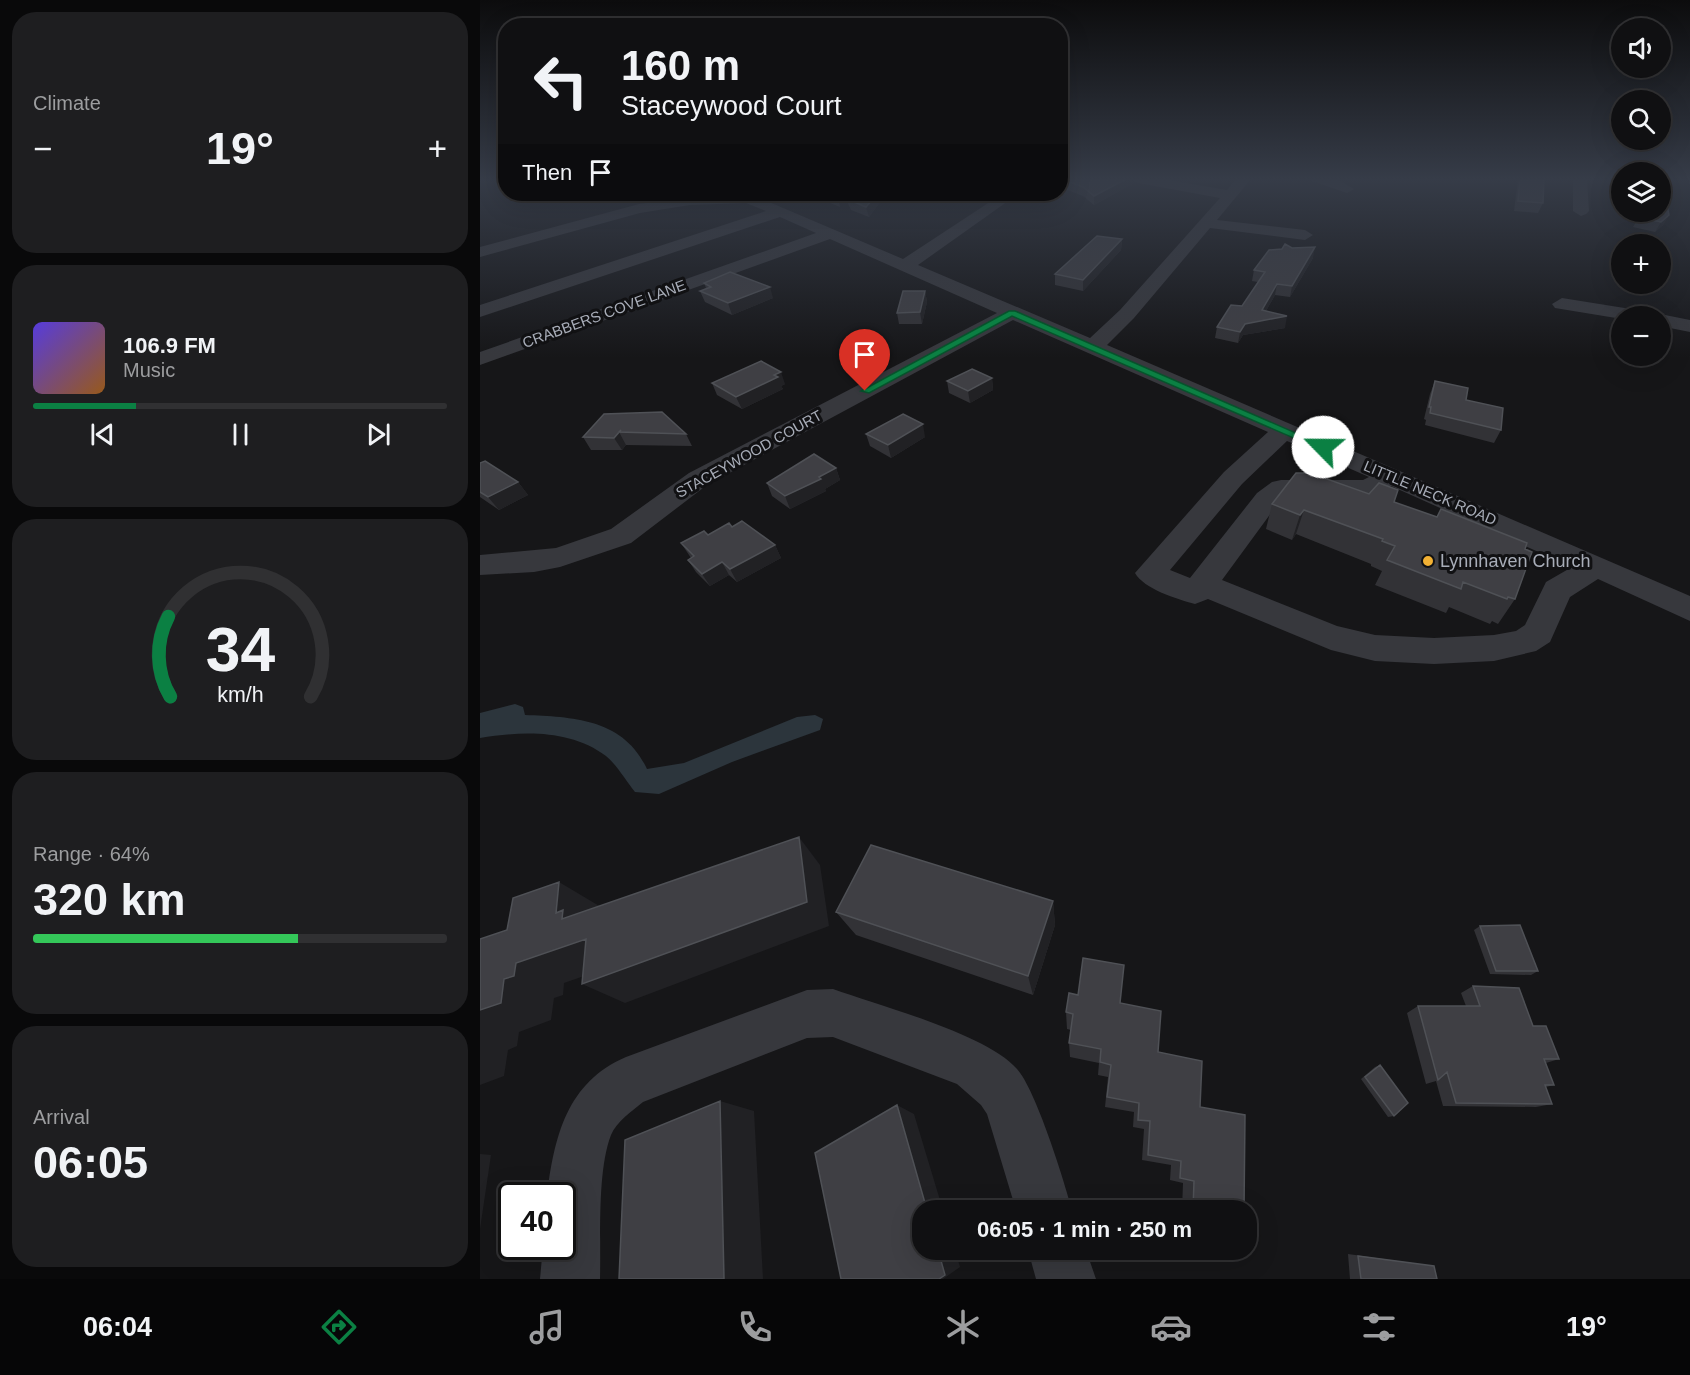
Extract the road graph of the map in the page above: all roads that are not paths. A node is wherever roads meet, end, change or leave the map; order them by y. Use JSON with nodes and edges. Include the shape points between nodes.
{"nodes":[{"id":1,"x":529,"y":239,"type":"edge"},
{"id":2,"x":698,"y":239,"type":"edge"},
{"id":3,"x":817,"y":239,"type":"edge"},
{"id":4,"x":841,"y":239,"type":"edge"},
{"id":5,"x":945,"y":239,"type":"edge"},
{"id":6,"x":1193,"y":239,"type":"edge"},
{"id":7,"x":480,"y":252,"type":"edge"},
{"id":8,"x":904,"y":266,"type":"junction"},
{"id":9,"x":1562,"y":304,"type":"dead end"},
{"id":10,"x":480,"y":310,"type":"edge"},
{"id":11,"x":1611,"y":312,"type":"edge"},
{"id":12,"x":1012,"y":313,"type":"junction"},
{"id":13,"x":1671,"y":323,"type":"edge"},
{"id":14,"x":1690,"y":326,"type":"edge"},
{"id":15,"x":1092,"y":348,"type":"junction"},
{"id":16,"x":480,"y":359,"type":"edge"},
{"id":17,"x":1284,"y":430,"type":"junction"},
{"id":18,"x":1378,"y":482,"type":"junction"},
{"id":19,"x":1392,"y":505,"type":"edge"},
{"id":20,"x":1475,"y":513,"type":"junction"},
{"id":21,"x":1420,"y":517,"type":"edge"},
{"id":22,"x":480,"y":565,"type":"edge"},
{"id":23,"x":1597,"y":566,"type":"junction"},
{"id":24,"x":1202,"y":584,"type":"junction"},
{"id":25,"x":1690,"y":609,"type":"edge"},
{"id":26,"x":1041,"y":1200,"type":"edge"},
{"id":27,"x":1060,"y":1260,"type":"edge"},
{"id":28,"x":570,"y":1279,"type":"edge"},
{"id":29,"x":1066,"y":1279,"type":"edge"}],
"edges":[{"from":1,"to":7,"type":"street"},
{"from":2,"to":10,"type":"street"},
{"from":3,"to":16,"type":"street","name":"CRABBERS COVE LANE"},
{"from":4,"to":8,"type":"street","name":"LITTLE NECK ROAD"},
{"from":5,"to":8,"type":"street"},
{"from":6,"to":15,"type":"street"},
{"from":8,"to":12,"type":"street","name":"LITTLE NECK ROAD"},
{"from":9,"to":11,"type":"street"},
{"from":12,"to":15,"type":"street","name":"LITTLE NECK ROAD"},
{"from":12,"to":22,"type":"street","name":"STACEYWOOD COURT","via":[[698,479],[621,536],[560,557]]},
{"from":13,"to":14,"type":"street"},
{"from":15,"to":17,"type":"street","name":"LITTLE NECK ROAD"},
{"from":17,"to":18,"type":"street","name":"LITTLE NECK ROAD"},
{"from":17,"to":24,"type":"street","via":[[1233,478],[1150,573],[1195,593]]},
{"from":18,"to":19,"type":"street"},
{"from":18,"to":20,"type":"street","name":"LITTLE NECK ROAD"},
{"from":18,"to":24,"type":"street","via":[[1281,488],[1267,499]]},
{"from":20,"to":21,"type":"street","via":[[1461,530]]},
{"from":20,"to":23,"type":"street","name":"LITTLE NECK ROAD"},
{"from":23,"to":24,"type":"street","via":[[1557,590],[1538,633],[1524,642],[1444,651],[1375,648],[1331,637]]},
{"from":23,"to":25,"type":"street","name":"LITTLE NECK ROAD"},
{"from":26,"to":28,"type":"street","via":[[1009,1102],[999,1087],[974,1065],[833,1013],[807,1014],[626,1083],[608,1096],[590,1119],[580,1146]]},
{"from":27,"to":29,"type":"street"}]}
